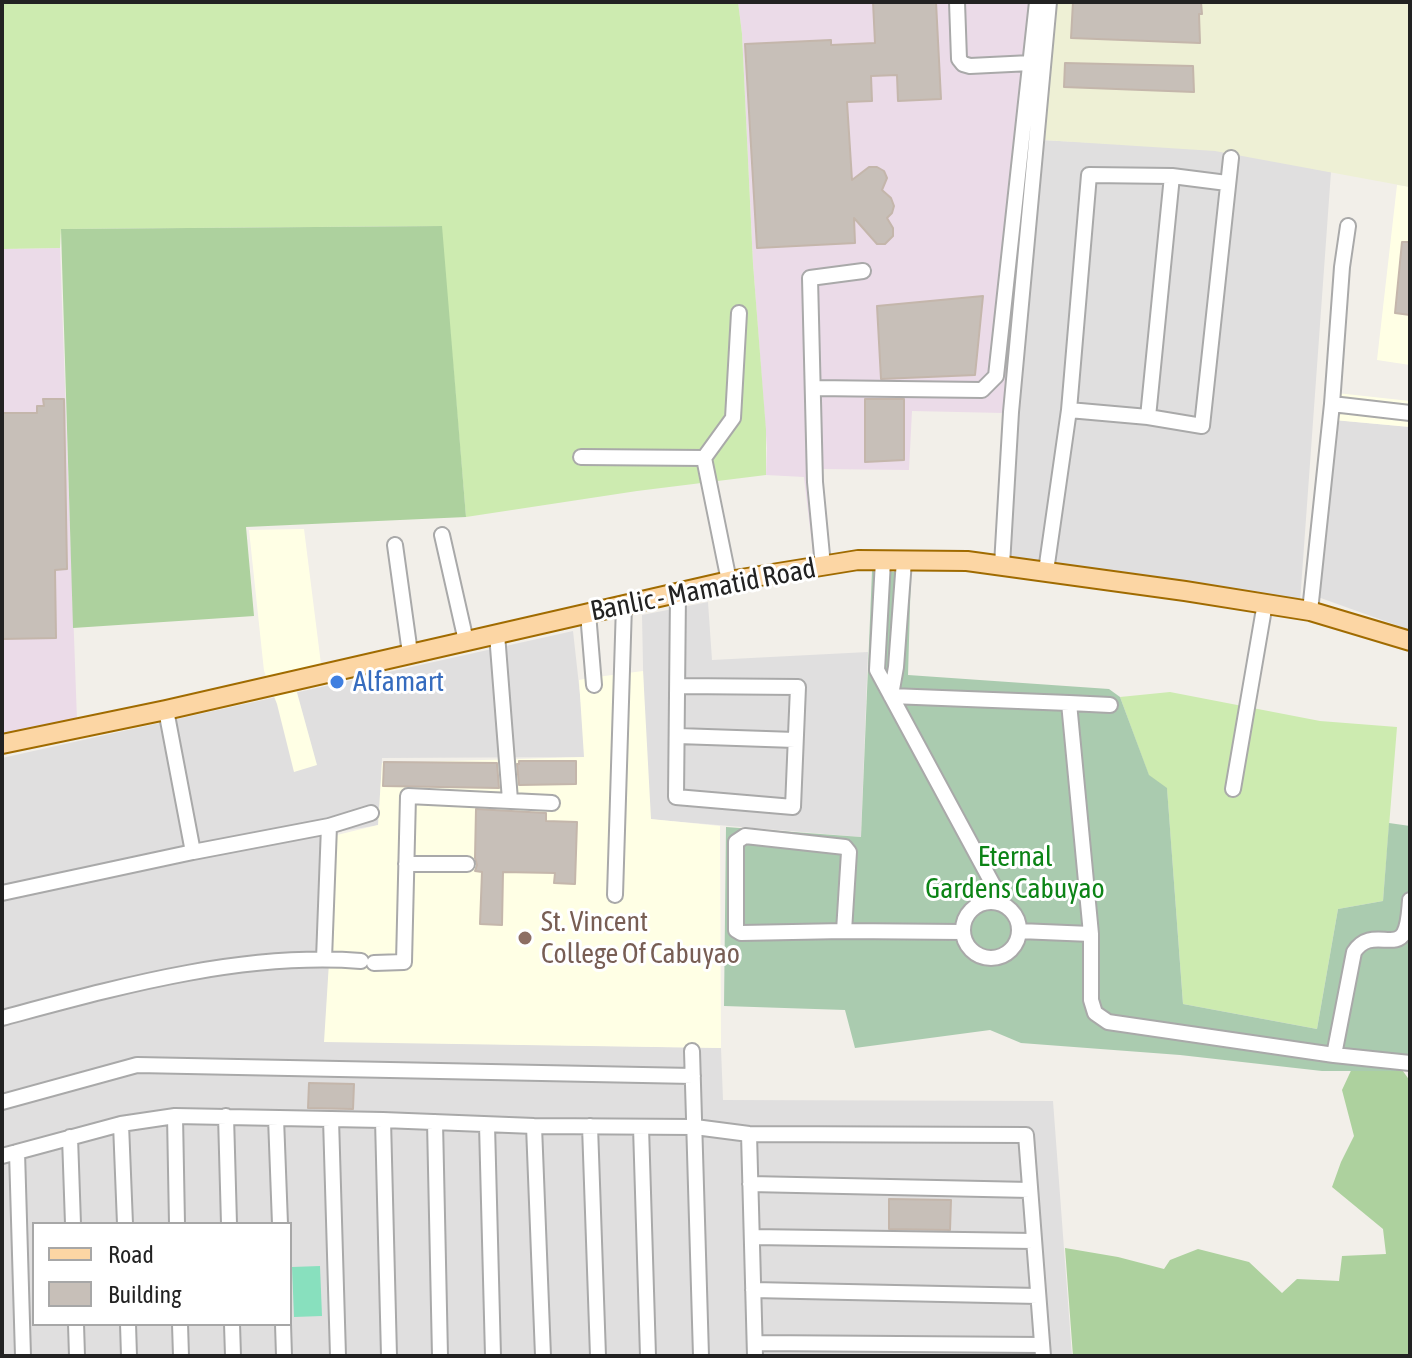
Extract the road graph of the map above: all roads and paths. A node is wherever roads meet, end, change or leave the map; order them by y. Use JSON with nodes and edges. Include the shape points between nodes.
{"nodes":[{"id":1,"x":957,"y":2,"type":"edge"},
{"id":2,"x":1037,"y":2,"type":"edge"},
{"id":3,"x":1049,"y":2,"type":"edge"},
{"id":4,"x":1031,"y":63,"type":"junction"},
{"id":5,"x":1231,"y":158,"type":"dead end"},
{"id":6,"x":1172,"y":176,"type":"junction"},
{"id":7,"x":1227,"y":183,"type":"junction"},
{"id":8,"x":1348,"y":226,"type":"dead end"},
{"id":9,"x":863,"y":271,"type":"dead end"},
{"id":10,"x":739,"y":313,"type":"dead end"},
{"id":11,"x":814,"y":388,"type":"junction"},
{"id":12,"x":1332,"y":404,"type":"junction"},
{"id":13,"x":1069,"y":410,"type":"junction"},
{"id":14,"x":1410,"y":413,"type":"edge"},
{"id":15,"x":1148,"y":417,"type":"junction"},
{"id":16,"x":581,"y":457,"type":"dead end"},
{"id":17,"x":704,"y":458,"type":"junction"},
{"id":18,"x":442,"y":535,"type":"dead end"},
{"id":19,"x":395,"y":545,"type":"dead end"},
{"id":20,"x":883,"y":561,"type":"junction"},
{"id":21,"x":904,"y":561,"type":"junction"},
{"id":22,"x":1002,"y":565,"type":"junction"},
{"id":23,"x":823,"y":566,"type":"junction"},
{"id":24,"x":1046,"y":571,"type":"junction"},
{"id":25,"x":729,"y":581,"type":"junction"},
{"id":26,"x":678,"y":593,"type":"junction"},
{"id":27,"x":1265,"y":603,"type":"junction"},
{"id":28,"x":624,"y":605,"type":"junction"},
{"id":29,"x":1310,"y":611,"type":"junction"},
{"id":30,"x":588,"y":613,"type":"junction"},
{"id":31,"x":497,"y":634,"type":"junction"},
{"id":32,"x":466,"y":641,"type":"junction"},
{"id":33,"x":1410,"y":641,"type":"edge"},
{"id":34,"x":410,"y":653,"type":"junction"},
{"id":35,"x":594,"y":685,"type":"dead end"},
{"id":36,"x":678,"y":686,"type":"junction"},
{"id":37,"x":891,"y":696,"type":"junction"},
{"id":38,"x":1069,"y":703,"type":"junction"},
{"id":39,"x":1110,"y":705,"type":"dead end"},
{"id":40,"x":166,"y":710,"type":"junction"},
{"id":41,"x":678,"y":736,"type":"junction"},
{"id":42,"x":795,"y":740,"type":"junction"},
{"id":43,"x":2,"y":744,"type":"edge"},
{"id":44,"x":1233,"y":789,"type":"dead end"},
{"id":45,"x":510,"y":800,"type":"junction"},
{"id":46,"x":552,"y":803,"type":"dead end"},
{"id":47,"x":371,"y":813,"type":"dead end"},
{"id":48,"x":329,"y":826,"type":"junction"},
{"id":49,"x":193,"y":852,"type":"junction"},
{"id":50,"x":406,"y":864,"type":"junction"},
{"id":51,"x":467,"y":864,"type":"dead end"},
{"id":52,"x":2,"y":893,"type":"edge"},
{"id":53,"x":615,"y":895,"type":"dead end"},
{"id":54,"x":1410,"y":900,"type":"edge"},
{"id":55,"x":1004,"y":905,"type":"junction"},
{"id":56,"x":844,"y":931,"type":"junction"},
{"id":57,"x":1019,"y":931,"type":"junction"},
{"id":58,"x":963,"y":932,"type":"junction"},
{"id":59,"x":1091,"y":934,"type":"junction"},
{"id":60,"x":324,"y":959,"type":"junction"},
{"id":61,"x":2,"y":1018,"type":"edge"},
{"id":62,"x":692,"y":1051,"type":"dead end"},
{"id":63,"x":1334,"y":1055,"type":"junction"},
{"id":64,"x":1410,"y":1063,"type":"edge"},
{"id":65,"x":693,"y":1076,"type":"junction"},
{"id":66,"x":2,"y":1102,"type":"edge"},
{"id":67,"x":175,"y":1116,"type":"junction"},
{"id":68,"x":226,"y":1116,"type":"junction"},
{"id":69,"x":276,"y":1118,"type":"junction"},
{"id":70,"x":331,"y":1119,"type":"junction"},
{"id":71,"x":383,"y":1120,"type":"junction"},
{"id":72,"x":435,"y":1122,"type":"junction"},
{"id":73,"x":121,"y":1124,"type":"junction"},
{"id":74,"x":487,"y":1125,"type":"junction"},
{"id":75,"x":534,"y":1126,"type":"junction"},
{"id":76,"x":590,"y":1126,"type":"junction"},
{"id":77,"x":641,"y":1127,"type":"junction"},
{"id":78,"x":695,"y":1127,"type":"junction"},
{"id":79,"x":749,"y":1134,"type":"junction"},
{"id":80,"x":70,"y":1137,"type":"junction"},
{"id":81,"x":17,"y":1152,"type":"junction"},
{"id":82,"x":2,"y":1156,"type":"edge"},
{"id":83,"x":750,"y":1184,"type":"junction"},
{"id":84,"x":1030,"y":1190,"type":"junction"},
{"id":85,"x":73,"y":1222,"type":"edge"},
{"id":86,"x":125,"y":1222,"type":"edge"},
{"id":87,"x":177,"y":1222,"type":"edge"},
{"id":88,"x":229,"y":1222,"type":"edge"},
{"id":89,"x":280,"y":1222,"type":"edge"},
{"id":90,"x":752,"y":1237,"type":"junction"},
{"id":91,"x":1034,"y":1241,"type":"junction"},
{"id":92,"x":753,"y":1290,"type":"junction"},
{"id":93,"x":1038,"y":1296,"type":"junction"},
{"id":94,"x":76,"y":1326,"type":"edge"},
{"id":95,"x":128,"y":1326,"type":"edge"},
{"id":96,"x":180,"y":1326,"type":"edge"},
{"id":97,"x":232,"y":1326,"type":"edge"},
{"id":98,"x":283,"y":1326,"type":"edge"},
{"id":99,"x":755,"y":1350,"type":"edge"},
{"id":100,"x":1043,"y":1350,"type":"edge"},
{"id":101,"x":23,"y":1356,"type":"edge"},
{"id":102,"x":77,"y":1356,"type":"edge"},
{"id":103,"x":129,"y":1356,"type":"edge"},
{"id":104,"x":181,"y":1356,"type":"edge"},
{"id":105,"x":233,"y":1356,"type":"edge"},
{"id":106,"x":284,"y":1356,"type":"edge"},
{"id":107,"x":338,"y":1356,"type":"edge"},
{"id":108,"x":389,"y":1356,"type":"edge"},
{"id":109,"x":440,"y":1356,"type":"edge"},
{"id":110,"x":493,"y":1356,"type":"edge"},
{"id":111,"x":543,"y":1356,"type":"edge"},
{"id":112,"x":598,"y":1356,"type":"edge"},
{"id":113,"x":648,"y":1356,"type":"edge"},
{"id":114,"x":701,"y":1356,"type":"edge"}],
"edges":[{"from":1,"to":4,"type":"street","via":[[963,64]]},
{"from":2,"to":4,"type":"street"},
{"from":3,"to":22,"type":"street"},
{"from":4,"to":11,"type":"street","via":[[996,376],[982,390]]},
{"from":5,"to":7,"type":"street"},
{"from":6,"to":7,"type":"street"},
{"from":6,"to":13,"type":"street","via":[[1089,175]]},
{"from":6,"to":15,"type":"street"},
{"from":7,"to":15,"type":"street","via":[[1202,426]]},
{"from":8,"to":12,"type":"street"},
{"from":9,"to":11,"type":"street","via":[[810,278]]},
{"from":10,"to":17,"type":"street","via":[[733,418]]},
{"from":11,"to":23,"type":"street"},
{"from":12,"to":14,"type":"street"},
{"from":12,"to":29,"type":"street"},
{"from":13,"to":15,"type":"street"},
{"from":13,"to":24,"type":"street"},
{"from":16,"to":17,"type":"street"},
{"from":17,"to":25,"type":"street"},
{"from":18,"to":32,"type":"street"},
{"from":19,"to":34,"type":"street"},
{"from":20,"to":21,"type":"main road","name":"Banlic - Mamatid Road"},
{"from":20,"to":23,"type":"main road","name":"Banlic - Mamatid Road"},
{"from":20,"to":37,"type":"street","via":[[877,670]]},
{"from":21,"to":22,"type":"main road","name":"Banlic - Mamatid Road"},
{"from":21,"to":37,"type":"street"},
{"from":22,"to":24,"type":"main road","name":"Banlic - Mamatid Road"},
{"from":23,"to":25,"type":"main road","name":"Banlic - Mamatid Road"},
{"from":24,"to":27,"type":"main road","name":"Banlic - Mamatid Road"},
{"from":25,"to":26,"type":"main road","name":"Banlic - Mamatid Road"},
{"from":26,"to":28,"type":"main road","name":"Banlic - Mamatid Road"},
{"from":26,"to":36,"type":"street"},
{"from":27,"to":29,"type":"main road","name":"Banlic - Mamatid Road"},
{"from":27,"to":44,"type":"street"},
{"from":28,"to":30,"type":"main road","name":"Banlic - Mamatid Road"},
{"from":28,"to":53,"type":"street"},
{"from":29,"to":33,"type":"main road","name":"Banlic - Mamatid Road"},
{"from":30,"to":31,"type":"main road","name":"Banlic - Mamatid Road"},
{"from":30,"to":35,"type":"street"},
{"from":31,"to":32,"type":"main road","name":"Banlic - Mamatid Road"},
{"from":31,"to":45,"type":"street"},
{"from":32,"to":34,"type":"main road","name":"Banlic - Mamatid Road"},
{"from":34,"to":40,"type":"main road","name":"Banlic - Mamatid Road"},
{"from":36,"to":41,"type":"street"},
{"from":36,"to":42,"type":"street","via":[[798,687]]},
{"from":37,"to":38,"type":"street"},
{"from":37,"to":55,"type":"street"},
{"from":38,"to":39,"type":"street"},
{"from":38,"to":59,"type":"street"},
{"from":40,"to":43,"type":"main road","name":"Banlic - Mamatid Road"},
{"from":40,"to":49,"type":"street"},
{"from":41,"to":42,"type":"street"},
{"from":41,"to":42,"type":"street","via":[[676,797],[793,807]]},
{"from":45,"to":46,"type":"street"},
{"from":45,"to":50,"type":"street","via":[[408,796]]},
{"from":47,"to":48,"type":"street"},
{"from":48,"to":49,"type":"street"},
{"from":48,"to":60,"type":"street"},
{"from":49,"to":52,"type":"street"},
{"from":50,"to":51,"type":"street"},
{"from":50,"to":60,"type":"street","via":[[404,962]]},
{"from":54,"to":63,"type":"street","via":[[1403,936],[1360,943],[1354,952]]},
{"from":55,"to":57,"type":"street","via":[[1015,916]]},
{"from":55,"to":58,"type":"street","via":[[989,902],[975,907]]},
{"from":56,"to":56,"type":"street","via":[[849,852],[845,847],[745,836],[736,842],[736,930]]},
{"from":56,"to":58,"type":"street"},
{"from":57,"to":58,"type":"street","via":[[1010,951],[990,958],[972,950]]},
{"from":57,"to":59,"type":"street"},
{"from":59,"to":63,"type":"street","via":[[1091,1000],[1095,1013],[1108,1022]]},
{"from":60,"to":61,"type":"street","via":[[220,968]]},
{"from":62,"to":65,"type":"street"},
{"from":63,"to":64,"type":"street"},
{"from":65,"to":66,"type":"street","via":[[137,1065]]},
{"from":65,"to":78,"type":"street"},
{"from":67,"to":68,"type":"street"},
{"from":67,"to":73,"type":"street"},
{"from":67,"to":87,"type":"street"},
{"from":68,"to":69,"type":"street"},
{"from":68,"to":88,"type":"street"},
{"from":69,"to":70,"type":"street"},
{"from":69,"to":89,"type":"street"},
{"from":70,"to":71,"type":"street"},
{"from":70,"to":107,"type":"street"},
{"from":71,"to":72,"type":"street"},
{"from":71,"to":108,"type":"street"},
{"from":72,"to":74,"type":"street"},
{"from":72,"to":109,"type":"street"},
{"from":73,"to":80,"type":"street"},
{"from":73,"to":86,"type":"street"},
{"from":74,"to":75,"type":"street"},
{"from":74,"to":110,"type":"street"},
{"from":75,"to":76,"type":"street"},
{"from":75,"to":111,"type":"street"},
{"from":76,"to":77,"type":"street"},
{"from":76,"to":112,"type":"street"},
{"from":77,"to":78,"type":"street"},
{"from":77,"to":113,"type":"street"},
{"from":78,"to":79,"type":"street"},
{"from":78,"to":114,"type":"street"},
{"from":79,"to":83,"type":"street"},
{"from":79,"to":84,"type":"street","via":[[1026,1135]]},
{"from":80,"to":81,"type":"street"},
{"from":80,"to":85,"type":"street"},
{"from":81,"to":82,"type":"street"},
{"from":81,"to":101,"type":"street"},
{"from":83,"to":84,"type":"street"},
{"from":83,"to":90,"type":"street"},
{"from":84,"to":91,"type":"street"},
{"from":90,"to":91,"type":"street"},
{"from":90,"to":92,"type":"street"},
{"from":91,"to":93,"type":"street"},
{"from":92,"to":93,"type":"street"},
{"from":92,"to":99,"type":"street"},
{"from":93,"to":100,"type":"street"},
{"from":94,"to":102,"type":"street"},
{"from":95,"to":103,"type":"street"},
{"from":96,"to":104,"type":"street"},
{"from":97,"to":105,"type":"street"},
{"from":98,"to":106,"type":"street"},
{"from":99,"to":100,"type":"street"}]}
